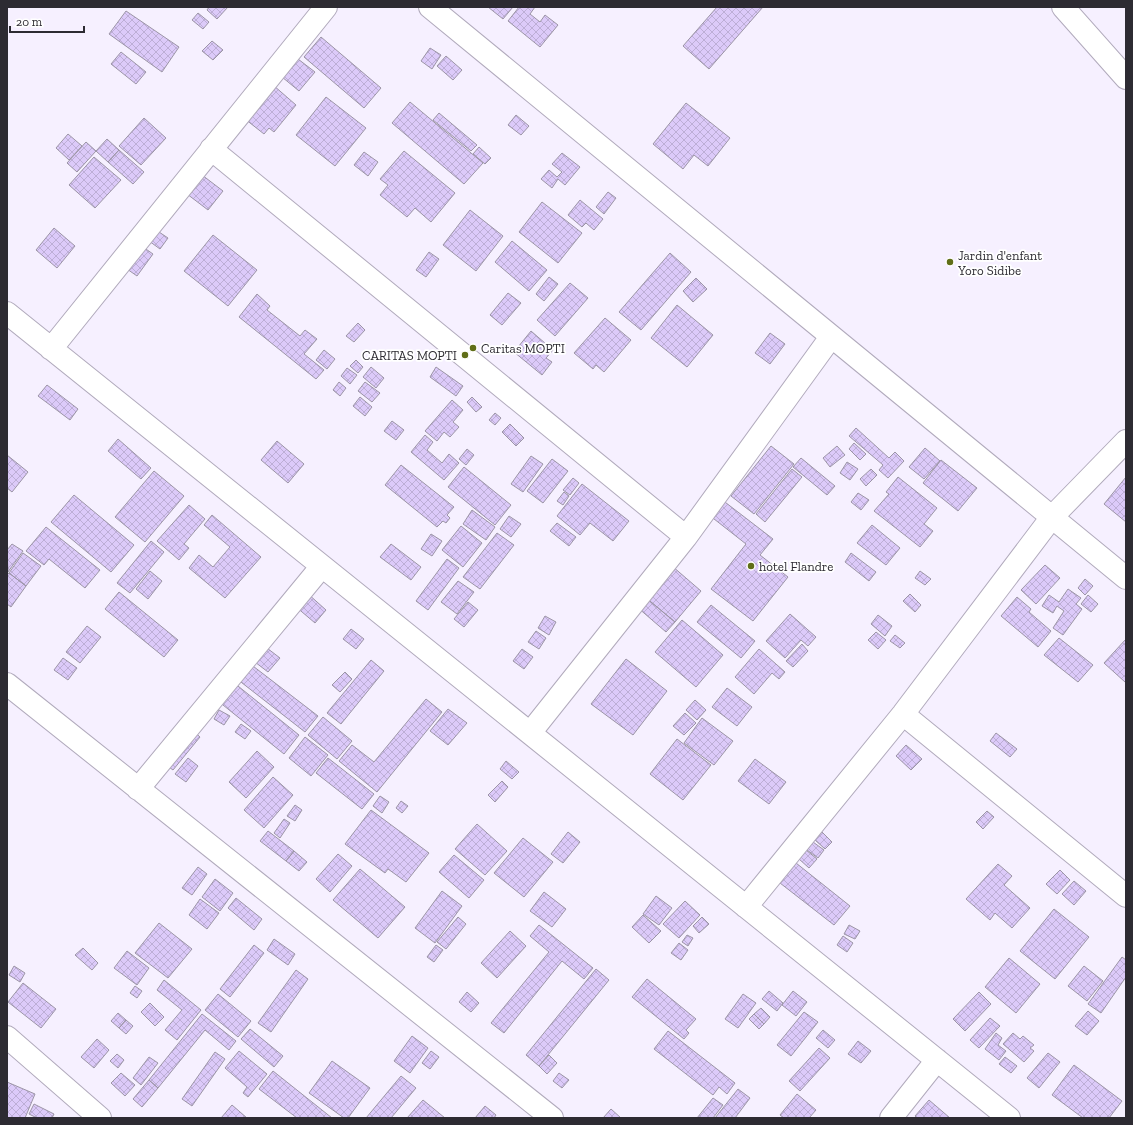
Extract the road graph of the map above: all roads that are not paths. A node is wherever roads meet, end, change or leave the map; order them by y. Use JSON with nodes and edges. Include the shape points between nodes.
{"nodes":[{"id":1,"x":326,"y":7,"type":"edge"},
{"id":2,"x":430,"y":7,"type":"edge"},
{"id":3,"x":1063,"y":7,"type":"edge"},
{"id":4,"x":1126,"y":78,"type":"edge"},
{"id":5,"x":211,"y":149,"type":"junction"},
{"id":6,"x":7,"y":313,"type":"edge"},
{"id":7,"x":831,"y":337,"type":"junction"},
{"id":8,"x":51,"y":349,"type":"junction"},
{"id":9,"x":1126,"y":441,"type":"edge"},
{"id":10,"x":1052,"y":517,"type":"junction"},
{"id":11,"x":686,"y":536,"type":"junction"},
{"id":12,"x":322,"y":566,"type":"junction"},
{"id":13,"x":1126,"y":578,"type":"edge"},
{"id":14,"x":7,"y":684,"type":"edge"},
{"id":15,"x":903,"y":714,"type":"junction"},
{"id":16,"x":530,"y":733,"type":"junction"},
{"id":17,"x":138,"y":789,"type":"junction"},
{"id":18,"x":1126,"y":896,"type":"edge"},
{"id":19,"x":746,"y":907,"type":"junction"},
{"id":20,"x":7,"y":1036,"type":"edge"},
{"id":21,"x":938,"y":1060,"type":"junction"},
{"id":22,"x":100,"y":1118,"type":"edge"},
{"id":23,"x":552,"y":1118,"type":"edge"},
{"id":24,"x":891,"y":1118,"type":"edge"},
{"id":25,"x":1009,"y":1118,"type":"edge"}],
"edges":[{"from":1,"to":5,"type":"street"},
{"from":2,"to":7,"type":"street"},
{"from":3,"to":4,"type":"street"},
{"from":5,"to":8,"type":"street"},
{"from":5,"to":11,"type":"street"},
{"from":6,"to":8,"type":"street"},
{"from":7,"to":10,"type":"street"},
{"from":7,"to":11,"type":"street"},
{"from":8,"to":12,"type":"street"},
{"from":9,"to":10,"type":"street"},
{"from":10,"to":13,"type":"street"},
{"from":10,"to":15,"type":"street"},
{"from":11,"to":16,"type":"street"},
{"from":12,"to":16,"type":"street"},
{"from":12,"to":17,"type":"street"},
{"from":14,"to":17,"type":"street"},
{"from":15,"to":18,"type":"street"},
{"from":15,"to":19,"type":"street"},
{"from":16,"to":19,"type":"street"},
{"from":17,"to":23,"type":"street"},
{"from":19,"to":21,"type":"street"},
{"from":20,"to":22,"type":"street"},
{"from":21,"to":24,"type":"street"},
{"from":21,"to":25,"type":"street"}]}
